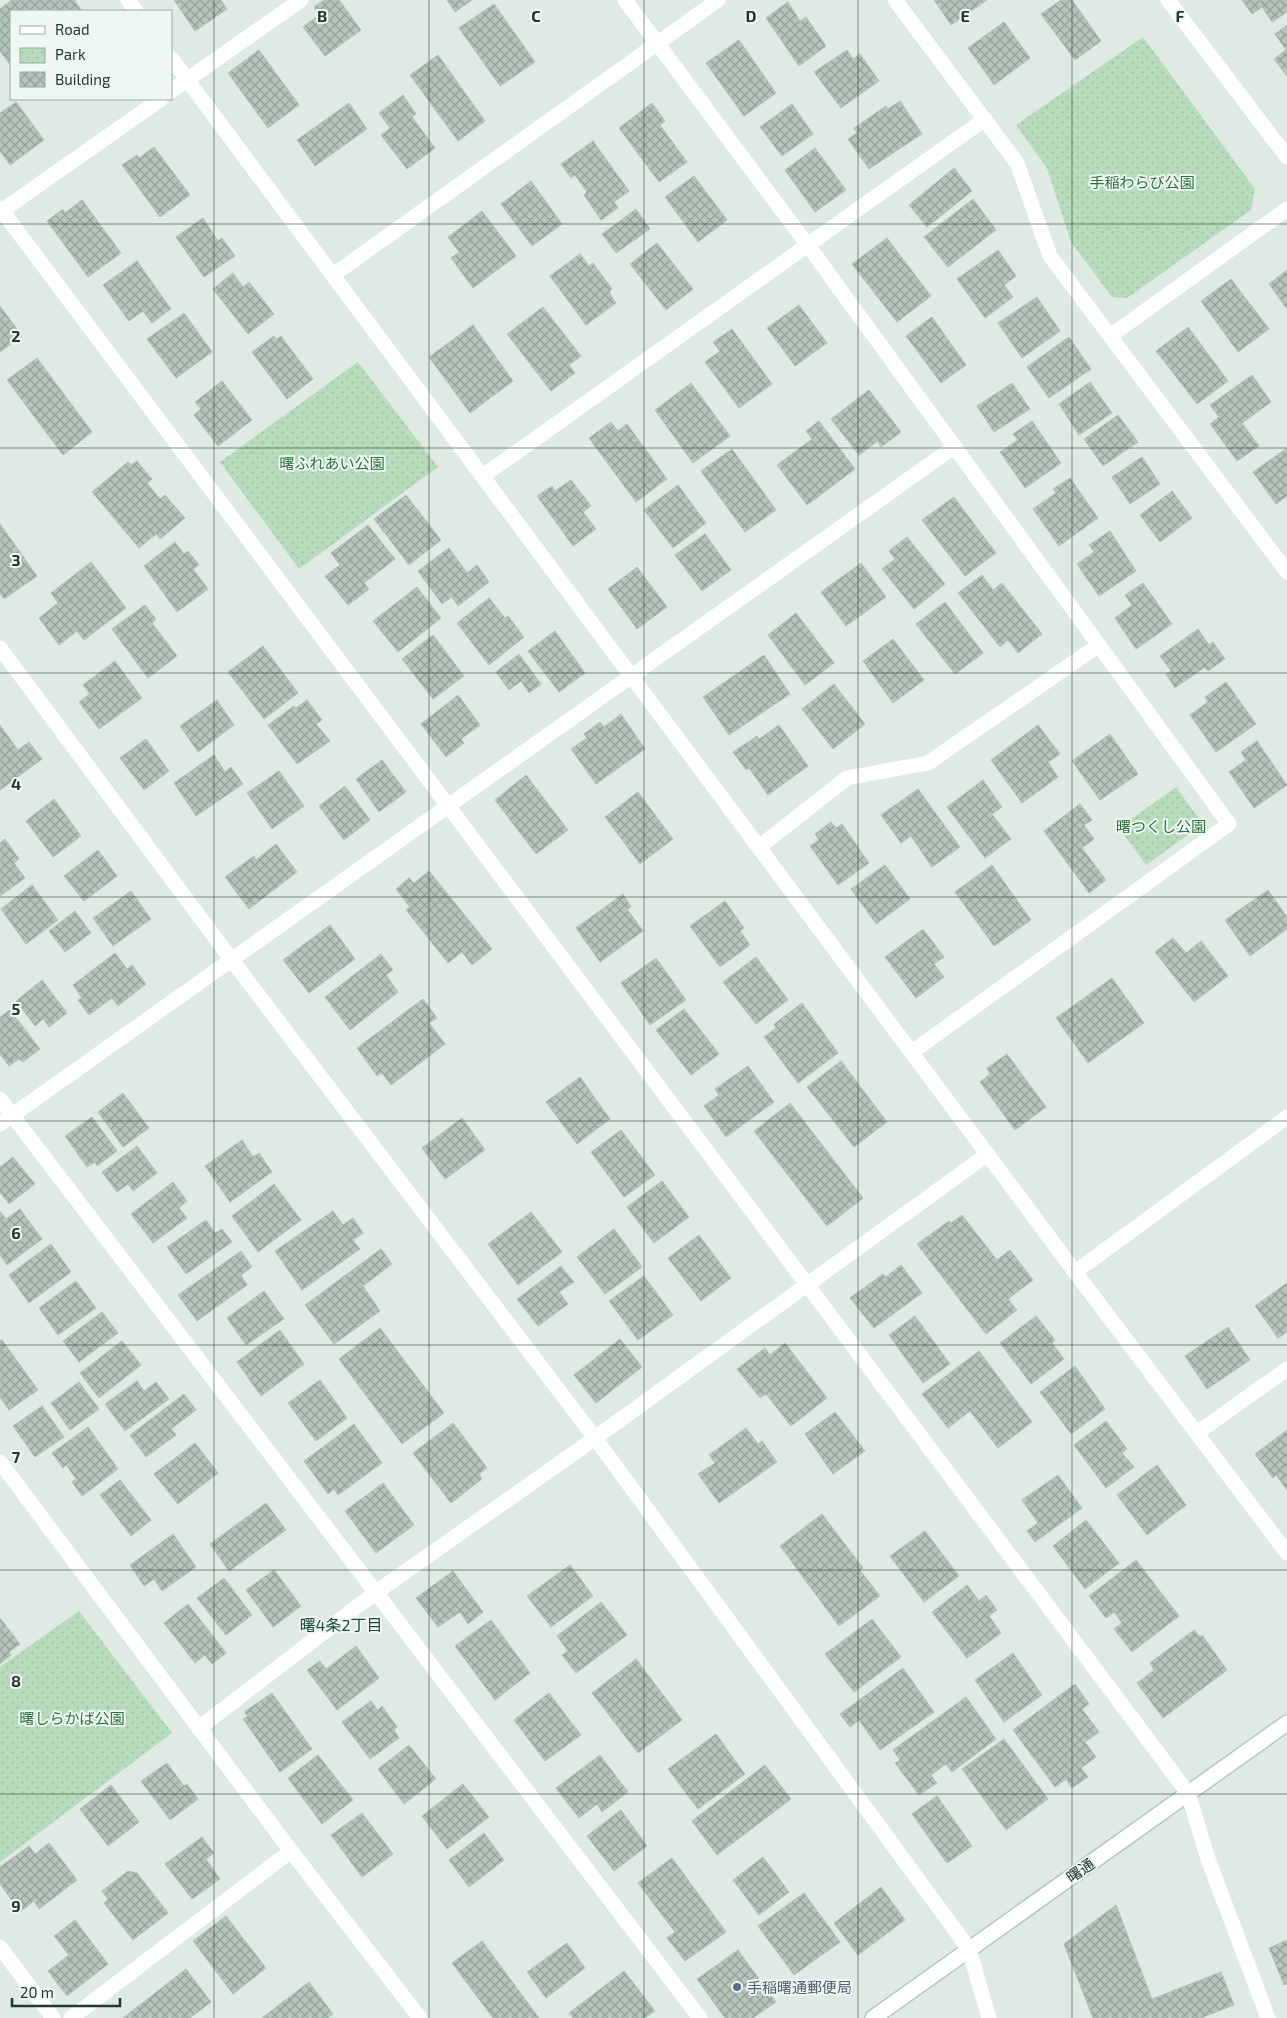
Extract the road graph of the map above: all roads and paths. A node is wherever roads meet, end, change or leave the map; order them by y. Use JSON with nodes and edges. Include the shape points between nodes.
{"nodes":[{"id":1,"x":301,"y":0,"type":"edge"},
{"id":2,"x":626,"y":0,"type":"edge"},
{"id":3,"x":718,"y":0,"type":"edge"},
{"id":4,"x":895,"y":0,"type":"edge"},
{"id":5,"x":1168,"y":0,"type":"edge"},
{"id":6,"x":658,"y":43,"type":"junction"},
{"id":7,"x":172,"y":59,"type":"edge"},
{"id":8,"x":188,"y":80,"type":"junction"},
{"id":9,"x":172,"y":90,"type":"edge"},
{"id":10,"x":160,"y":100,"type":"edge"},
{"id":11,"x":985,"y":119,"type":"junction"},
{"id":12,"x":1287,"y":157,"type":"edge"},
{"id":13,"x":1287,"y":209,"type":"edge"},
{"id":14,"x":1,"y":210,"type":"edge"},
{"id":15,"x":807,"y":244,"type":"junction"},
{"id":16,"x":333,"y":275,"type":"junction"},
{"id":17,"x":1110,"y":336,"type":"junction"},
{"id":18,"x":954,"y":446,"type":"junction"},
{"id":19,"x":483,"y":476,"type":"junction"},
{"id":20,"x":1287,"y":572,"type":"edge"},
{"id":21,"x":1099,"y":645,"type":"junction"},
{"id":22,"x":0,"y":648,"type":"edge"},
{"id":23,"x":632,"y":676,"type":"junction"},
{"id":24,"x":448,"y":805,"type":"junction"},
{"id":25,"x":759,"y":847,"type":"junction"},
{"id":26,"x":231,"y":959,"type":"junction"},
{"id":27,"x":912,"y":1052,"type":"junction"},
{"id":28,"x":0,"y":1099,"type":"edge"},
{"id":29,"x":1287,"y":1117,"type":"edge"},
{"id":30,"x":6,"y":1119,"type":"edge"},
{"id":31,"x":988,"y":1154,"type":"junction"},
{"id":32,"x":1075,"y":1272,"type":"junction"},
{"id":33,"x":808,"y":1284,"type":"junction"},
{"id":34,"x":1287,"y":1369,"type":"edge"},
{"id":35,"x":1197,"y":1433,"type":"junction"},
{"id":36,"x":595,"y":1438,"type":"junction"},
{"id":37,"x":0,"y":1462,"type":"edge"},
{"id":38,"x":1287,"y":1553,"type":"edge"},
{"id":39,"x":375,"y":1593,"type":"junction"},
{"id":40,"x":1287,"y":1723,"type":"edge"},
{"id":41,"x":199,"y":1728,"type":"junction"},
{"id":42,"x":1188,"y":1793,"type":"junction"},
{"id":43,"x":291,"y":1851,"type":"junction"},
{"id":44,"x":0,"y":1947,"type":"edge"},
{"id":45,"x":969,"y":1949,"type":"junction"},
{"id":46,"x":53,"y":2018,"type":"edge"},
{"id":47,"x":71,"y":2018,"type":"edge"},
{"id":48,"x":420,"y":2018,"type":"edge"},
{"id":49,"x":700,"y":2018,"type":"edge"},
{"id":50,"x":873,"y":2018,"type":"edge"},
{"id":51,"x":989,"y":2018,"type":"edge"},
{"id":52,"x":1268,"y":2018,"type":"edge"}],
"edges":[{"from":1,"to":8,"type":"street"},
{"from":2,"to":6,"type":"street"},
{"from":3,"to":6,"type":"street"},
{"from":4,"to":11,"type":"street"},
{"from":5,"to":12,"type":"street"},
{"from":6,"to":15,"type":"street"},
{"from":6,"to":16,"type":"street"},
{"from":7,"to":8,"type":"street"},
{"from":8,"to":9,"type":"street"},
{"from":8,"to":16,"type":"street"},
{"from":10,"to":14,"type":"street"},
{"from":11,"to":15,"type":"street"},
{"from":11,"to":17,"type":"street","via":[[1017,164],[1050,256]]},
{"from":13,"to":17,"type":"street"},
{"from":14,"to":24,"type":"street"},
{"from":15,"to":18,"type":"street"},
{"from":15,"to":19,"type":"street"},
{"from":16,"to":19,"type":"street"},
{"from":17,"to":20,"type":"street"},
{"from":18,"to":21,"type":"street"},
{"from":18,"to":23,"type":"street"},
{"from":19,"to":23,"type":"street"},
{"from":21,"to":25,"type":"street","via":[[928,763],[848,778]]},
{"from":21,"to":27,"type":"street","via":[[1229,824]]},
{"from":22,"to":26,"type":"street"},
{"from":23,"to":24,"type":"street"},
{"from":23,"to":25,"type":"street"},
{"from":24,"to":26,"type":"street"},
{"from":24,"to":33,"type":"street"},
{"from":25,"to":27,"type":"street"},
{"from":26,"to":30,"type":"street"},
{"from":26,"to":36,"type":"street"},
{"from":27,"to":31,"type":"street"},
{"from":28,"to":30,"type":"street"},
{"from":29,"to":32,"type":"street"},
{"from":30,"to":39,"type":"street"},
{"from":31,"to":32,"type":"street"},
{"from":31,"to":33,"type":"street"},
{"from":32,"to":35,"type":"street"},
{"from":33,"to":36,"type":"street"},
{"from":33,"to":42,"type":"street"},
{"from":34,"to":35,"type":"street"},
{"from":35,"to":38,"type":"street"},
{"from":36,"to":39,"type":"street"},
{"from":36,"to":45,"type":"street"},
{"from":37,"to":41,"type":"street"},
{"from":39,"to":41,"type":"street"},
{"from":39,"to":49,"type":"street"},
{"from":40,"to":42,"type":"street","name":"曙通"},
{"from":41,"to":43,"type":"street"},
{"from":42,"to":45,"type":"street","name":"曙通"},
{"from":42,"to":52,"type":"street","via":[[1208,1859]]},
{"from":43,"to":47,"type":"street"},
{"from":43,"to":48,"type":"street"},
{"from":44,"to":46,"type":"street"},
{"from":45,"to":50,"type":"street","name":"曙通"},
{"from":45,"to":51,"type":"street"}]}
